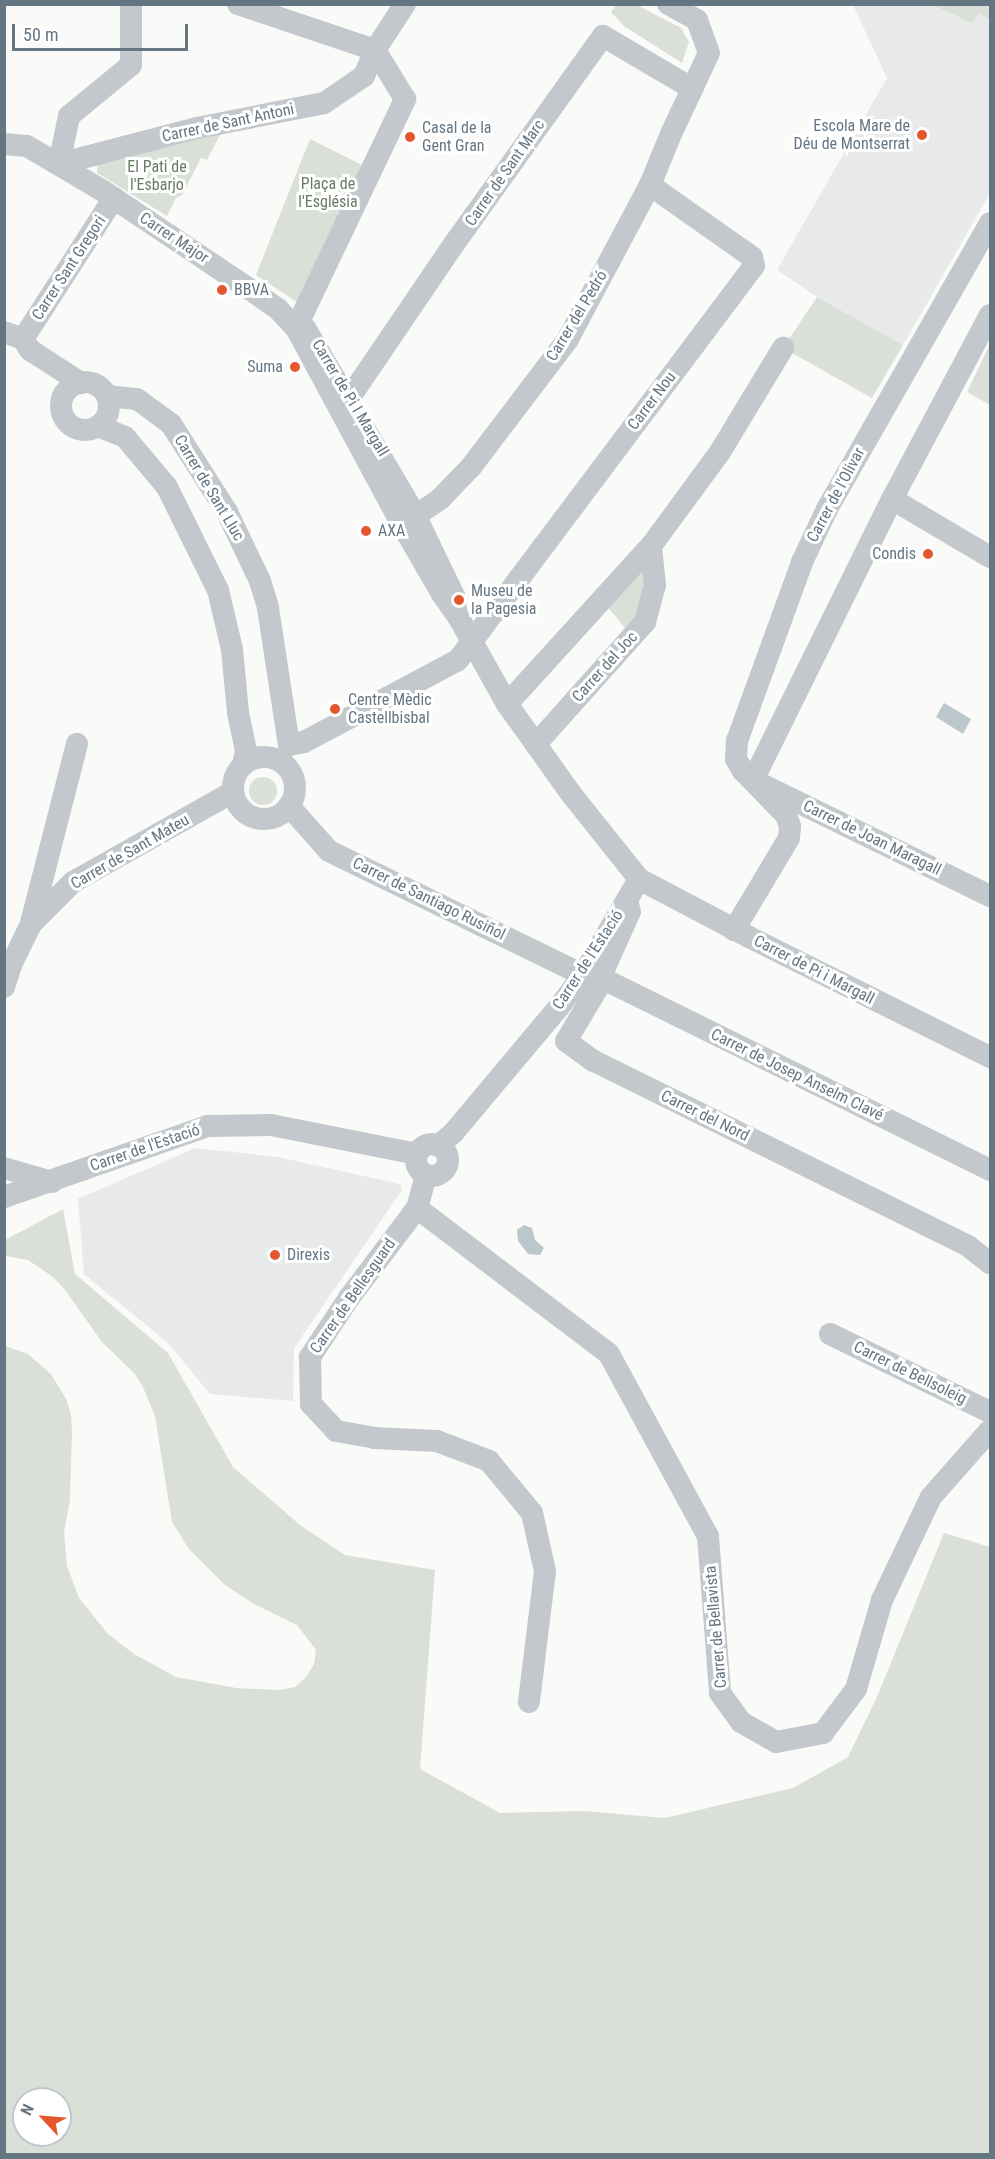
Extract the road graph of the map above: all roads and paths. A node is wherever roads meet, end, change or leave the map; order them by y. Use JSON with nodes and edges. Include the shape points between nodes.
{"nodes":[{"id":1,"x":131,"y":4,"type":"edge"},
{"id":2,"x":238,"y":4,"type":"edge"},
{"id":3,"x":405,"y":4,"type":"edge"},
{"id":4,"x":668,"y":4,"type":"edge"},
{"id":5,"x":375,"y":50,"type":"junction"},
{"id":6,"x":693,"y":89,"type":"junction"},
{"id":7,"x":4,"y":144,"type":"edge"},
{"id":8,"x":59,"y":164,"type":"junction"},
{"id":9,"x":650,"y":185,"type":"junction"},
{"id":10,"x":114,"y":198,"type":"junction"},
{"id":11,"x":990,"y":224,"type":"edge"},
{"id":12,"x":990,"y":315,"type":"edge"},
{"id":13,"x":296,"y":328,"type":"junction"},
{"id":14,"x":14,"y":335,"type":"edge"},
{"id":15,"x":783,"y":348,"type":"dead end"},
{"id":16,"x":81,"y":382,"type":"junction"},
{"id":17,"x":107,"y":396,"type":"junction"},
{"id":18,"x":350,"y":397,"type":"junction"},
{"id":19,"x":98,"y":426,"type":"junction"},
{"id":20,"x":892,"y":499,"type":"junction"},
{"id":21,"x":418,"y":514,"type":"junction"},
{"id":22,"x":651,"y":546,"type":"junction"},
{"id":23,"x":990,"y":556,"type":"edge"},
{"id":24,"x":460,"y":620,"type":"junction"},
{"id":25,"x":472,"y":643,"type":"junction"},
{"id":26,"x":507,"y":704,"type":"junction"},
{"id":27,"x":77,"y":744,"type":"dead end"},
{"id":28,"x":536,"y":744,"type":"junction"},
{"id":29,"x":282,"y":752,"type":"junction"},
{"id":30,"x":243,"y":765,"type":"junction"},
{"id":31,"x":753,"y":780,"type":"junction"},
{"id":32,"x":233,"y":792,"type":"junction"},
{"id":33,"x":289,"y":806,"type":"junction"},
{"id":34,"x":634,"y":887,"type":"junction"},
{"id":35,"x":990,"y":896,"type":"edge"},
{"id":36,"x":31,"y":924,"type":"junction"},
{"id":37,"x":734,"y":930,"type":"junction"},
{"id":38,"x":593,"y":977,"type":"junction"},
{"id":39,"x":4,"y":987,"type":"edge"},
{"id":40,"x":990,"y":1057,"type":"edge"},
{"id":41,"x":438,"y":1146,"type":"junction"},
{"id":42,"x":417,"y":1154,"type":"junction"},
{"id":43,"x":4,"y":1168,"type":"edge"},
{"id":44,"x":990,"y":1170,"type":"edge"},
{"id":45,"x":426,"y":1175,"type":"junction"},
{"id":46,"x":52,"y":1182,"type":"junction"},
{"id":47,"x":4,"y":1197,"type":"edge"},
{"id":48,"x":417,"y":1208,"type":"junction"},
{"id":49,"x":990,"y":1263,"type":"edge"},
{"id":50,"x":830,"y":1334,"type":"dead end"},
{"id":51,"x":990,"y":1413,"type":"edge"},
{"id":52,"x":990,"y":1430,"type":"edge"},
{"id":53,"x":529,"y":1702,"type":"dead end"}],
"edges":[{"from":1,"to":8,"type":"street","via":[[131,64],[69,116]]},
{"from":2,"to":5,"type":"street"},
{"from":3,"to":5,"type":"street","name":"Carrer de Sant Antoni"},
{"from":4,"to":6,"type":"street","name":"Carrer del Pedró","via":[[697,20],[709,53]]},
{"from":5,"to":8,"type":"street","name":"Carrer de Sant Antoni","via":[[364,76],[324,103],[197,128]]},
{"from":5,"to":13,"type":"street","via":[[405,99]]},
{"from":6,"to":9,"type":"street","name":"Carrer del Pedró"},
{"from":6,"to":18,"type":"street","name":"Carrer de Sant Marc","via":[[603,36]]},
{"from":7,"to":8,"type":"street","name":"Carrer Major","via":[[27,146]]},
{"from":8,"to":10,"type":"street","name":"Carrer Major"},
{"from":9,"to":21,"type":"street","name":"Carrer del Pedró","via":[[568,339],[471,467],[440,499]]},
{"from":9,"to":25,"type":"street","name":"Carrer Nou","via":[[752,257],[754,266]]},
{"from":10,"to":13,"type":"street","name":"Carrer Major","via":[[278,309]]},
{"from":10,"to":14,"type":"street","name":"Carrer Sant Gregori"},
{"from":11,"to":31,"type":"street","name":"Carrer de l'Olivar","via":[[827,509],[802,562],[738,741],[736,759]]},
{"from":12,"to":20,"type":"street"},
{"from":13,"to":18,"type":"street","name":"Carrer de Pi I Margall","via":[[308,327]]},
{"from":13,"to":24,"type":"street","name":"Carrer de Pi I Margall","via":[[401,523]]},
{"from":14,"to":16,"type":"street","name":"Carrer Sant Gregori","via":[[30,350]]},
{"from":15,"to":22,"type":"street","via":[[720,452]]},
{"from":16,"to":17,"type":"street","via":[[99,387]]},
{"from":16,"to":19,"type":"street","via":[[65,392],[62,413],[67,423],[78,430]]},
{"from":17,"to":19,"type":"street","via":[[109,408]]},
{"from":17,"to":29,"type":"street","name":"Carrer de Sant Lluc","via":[[137,399],[171,424],[227,512],[260,581],[268,608]]},
{"from":18,"to":21,"type":"street","name":"Carrer de Pi I Margall"},
{"from":19,"to":30,"type":"street","via":[[124,437],[167,487],[218,590],[232,649],[246,751]]},
{"from":20,"to":23,"type":"street"},
{"from":20,"to":31,"type":"street"},
{"from":21,"to":24,"type":"street","name":"Carrer de Pi I Margall","via":[[457,595]]},
{"from":22,"to":26,"type":"street"},
{"from":22,"to":28,"type":"street","name":"Carrer del Joc","via":[[654,585],[645,622]]},
{"from":24,"to":25,"type":"street","name":"Carrer de Pi I Margall"},
{"from":25,"to":26,"type":"street","name":"Carrer de Pi I Margall"},
{"from":25,"to":29,"type":"street","name":"Carrer Nou","via":[[458,660]]},
{"from":26,"to":28,"type":"street","name":"Carrer de Pi I Margall"},
{"from":27,"to":36,"type":"street"},
{"from":28,"to":34,"type":"street","name":"Carrer de Pi I Margall"},
{"from":29,"to":30,"type":"street"},
{"from":29,"to":33,"type":"street","via":[[283,763],[294,779]]},
{"from":30,"to":32,"type":"street"},
{"from":31,"to":35,"type":"street","name":"Carrer de Joan Maragall"},
{"from":31,"to":37,"type":"street","name":"Carrer de l'Olivar","via":[[786,815],[789,838]]},
{"from":32,"to":33,"type":"street","via":[[251,816],[272,818]]},
{"from":32,"to":36,"type":"street","name":"Carrer de Sant Mateu","via":[[73,882]]},
{"from":33,"to":38,"type":"street","name":"Carrer de Santiago Rusiñol","via":[[329,850]]},
{"from":34,"to":37,"type":"street","name":"Carrer de Pi i Margall"},
{"from":34,"to":38,"type":"street","name":"Carrer de l'Estació"},
{"from":36,"to":39,"type":"street","name":"Carrer de Sant Mateu"},
{"from":37,"to":40,"type":"street","name":"Carrer de Pi i Margall"},
{"from":38,"to":41,"type":"street","name":"Carrer de l'Estació"},
{"from":38,"to":44,"type":"street","name":"Carrer de Josep Anselm Clavé"},
{"from":38,"to":49,"type":"street","name":"Carrer del Nord","via":[[566,1041],[594,1061],[968,1246]]},
{"from":41,"to":42,"type":"street","via":[[426,1146]]},
{"from":41,"to":45,"type":"street","via":[[445,1152],[446,1166],[439,1174]]},
{"from":42,"to":45,"type":"street","via":[[417,1167]]},
{"from":42,"to":46,"type":"street","name":"Carrer de l'Estació","via":[[271,1125],[208,1126]]},
{"from":43,"to":46,"type":"street"},
{"from":45,"to":48,"type":"street","name":"Carrer de Bellesguard"},
{"from":46,"to":47,"type":"street","name":"Carrer de l'Estació"},
{"from":48,"to":52,"type":"street","name":"Carrer de Bellavista","via":[[609,1354],[708,1536],[720,1693],[741,1722],[776,1742],[823,1733],[856,1689],[882,1600],[932,1497]]},
{"from":48,"to":53,"type":"street","name":"Carrer de Bellesguard","via":[[310,1357],[311,1404],[336,1431],[374,1438],[437,1440],[489,1461],[532,1513],[545,1571]]},
{"from":50,"to":51,"type":"street","name":"Carrer de Bellsoleig"}]}
